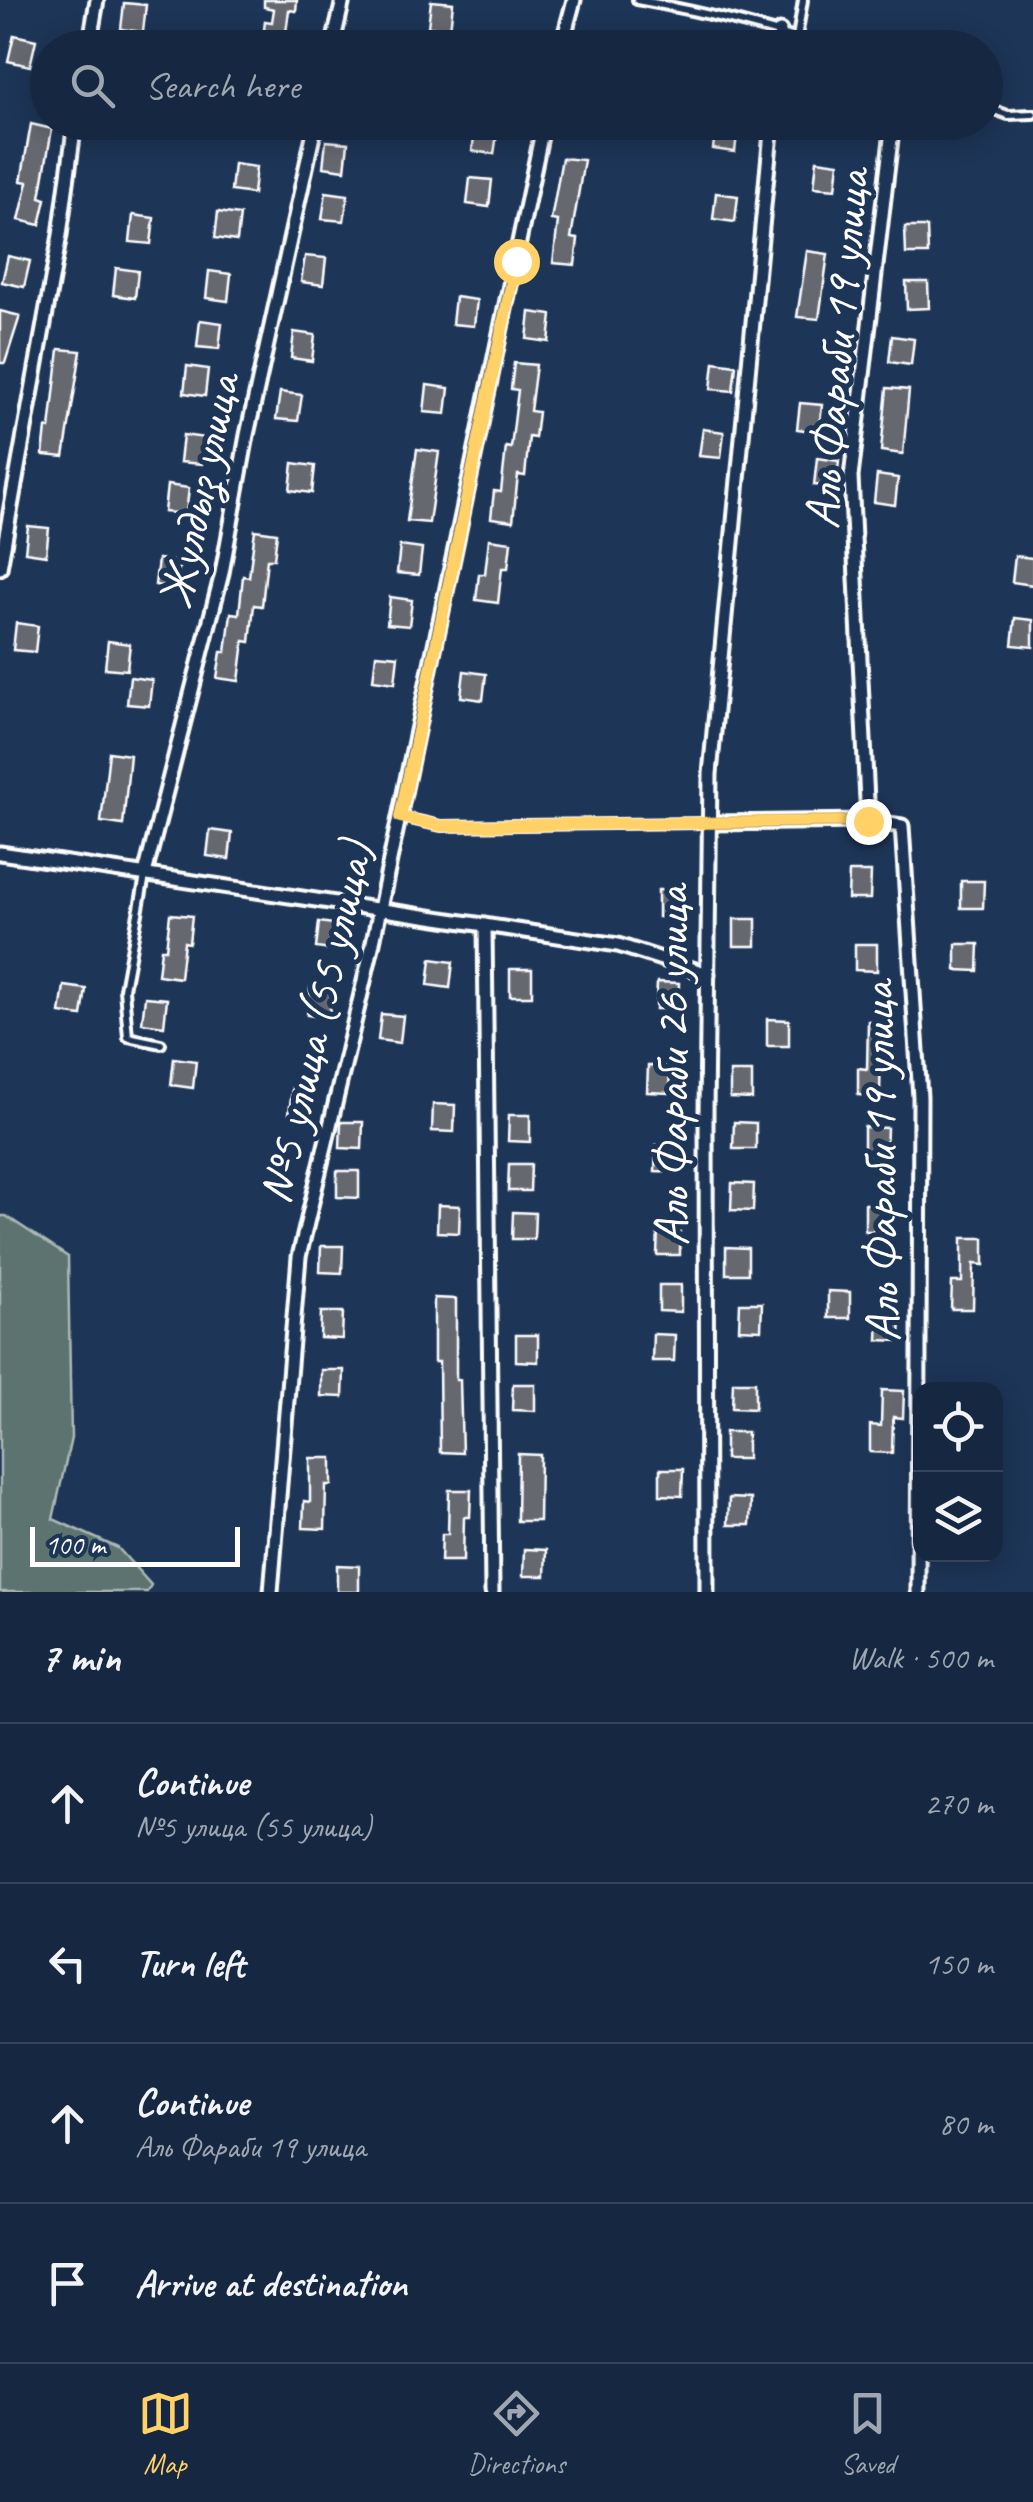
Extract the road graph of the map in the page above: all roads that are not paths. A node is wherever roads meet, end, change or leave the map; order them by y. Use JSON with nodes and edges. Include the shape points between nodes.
{"nodes":[{"id":1,"x":97,"y":0,"type":"edge"},
{"id":2,"x":343,"y":0,"type":"edge"},
{"id":3,"x":574,"y":0,"type":"edge"},
{"id":4,"x":637,"y":0,"type":"edge"},
{"id":5,"x":803,"y":0,"type":"edge"},
{"id":6,"x":91,"y":30,"type":"edge"},
{"id":7,"x":336,"y":30,"type":"edge"},
{"id":8,"x":566,"y":30,"type":"edge"},
{"id":9,"x":775,"y":30,"type":"edge"},
{"id":10,"x":797,"y":30,"type":"edge"},
{"id":11,"x":1003,"y":114,"type":"edge"},
{"id":12,"x":1033,"y":114,"type":"edge"},
{"id":13,"x":73,"y":140,"type":"edge"},
{"id":14,"x":312,"y":140,"type":"edge"},
{"id":15,"x":540,"y":140,"type":"edge"},
{"id":16,"x":770,"y":140,"type":"edge"},
{"id":17,"x":891,"y":140,"type":"edge"},
{"id":18,"x":0,"y":568,"type":"edge"},
{"id":19,"x":400,"y":817,"type":"junction"},
{"id":20,"x":868,"y":821,"type":"junction"},
{"id":21,"x":708,"y":823,"type":"junction"},
{"id":22,"x":0,"y":853,"type":"edge"},
{"id":23,"x":146,"y":874,"type":"junction"},
{"id":24,"x":380,"y":908,"type":"junction"},
{"id":25,"x":484,"y":925,"type":"junction"},
{"id":26,"x":708,"y":974,"type":"junction"},
{"id":27,"x":162,"y":1044,"type":"dead end"},
{"id":28,"x":271,"y":1592,"type":"edge"},
{"id":29,"x":492,"y":1592,"type":"edge"},
{"id":30,"x":707,"y":1592,"type":"edge"},
{"id":31,"x":918,"y":1592,"type":"edge"}],
"edges":[{"from":1,"to":6,"type":"street"},
{"from":2,"to":7,"type":"street"},
{"from":3,"to":8,"type":"street"},
{"from":4,"to":9,"type":"lane"},
{"from":5,"to":10,"type":"lane"},
{"from":11,"to":12,"type":"lane"},
{"from":13,"to":18,"type":"street"},
{"from":14,"to":23,"type":"street","name":"Жулдыз улица","via":[[222,573]]},
{"from":15,"to":19,"type":"street","name":"№5 улица (55 улица)"},
{"from":16,"to":21,"type":"street","name":"Аль Фараби 26 улица"},
{"from":17,"to":20,"type":"street","name":"Аль Фараби 19 улица","via":[[851,478]]},
{"from":19,"to":21,"type":"lane","via":[[441,826]]},
{"from":19,"to":24,"type":"street","name":"№5 улица (55 улица)"},
{"from":20,"to":21,"type":"street"},
{"from":20,"to":31,"type":"street","name":"Аль Фараби 19 улица","via":[[902,826],[908,888],[920,1097]]},
{"from":21,"to":26,"type":"street","name":"Аль Фараби 26 улица"},
{"from":22,"to":23,"type":"street"},
{"from":23,"to":24,"type":"street"},
{"from":23,"to":27,"type":"lane","via":[[124,989],[128,1037]]},
{"from":24,"to":25,"type":"street"},
{"from":24,"to":28,"type":"street","name":"№5 улица (55 улица)","via":[[298,1257]]},
{"from":25,"to":26,"type":"street","via":[[618,945]]},
{"from":25,"to":29,"type":"street"},
{"from":26,"to":30,"type":"street","name":"Аль Фараби 26 улица"}]}
